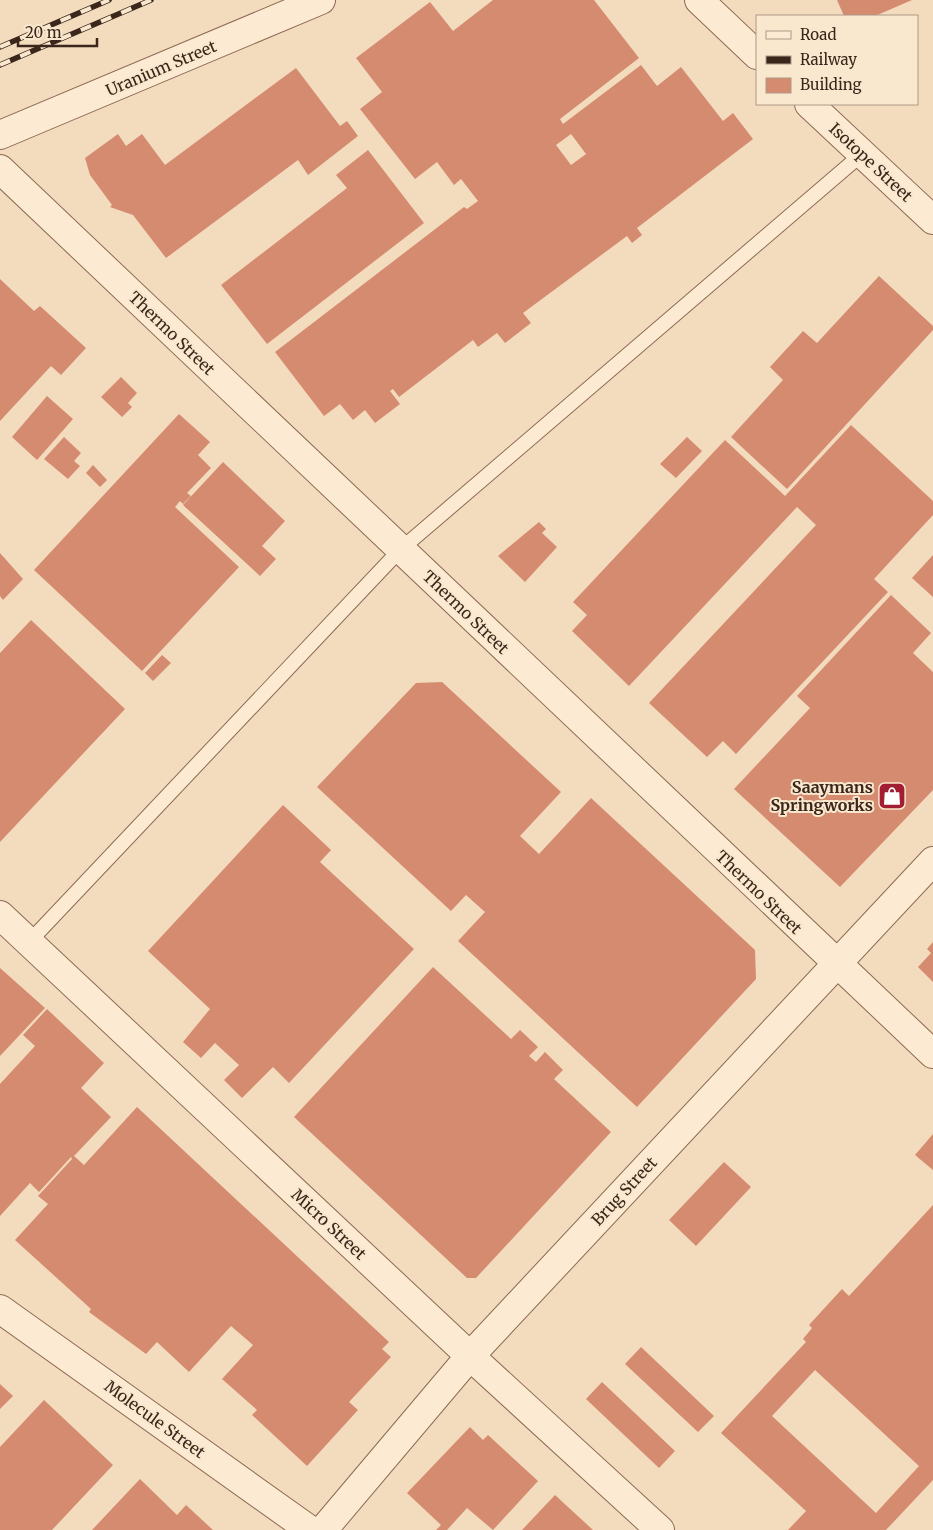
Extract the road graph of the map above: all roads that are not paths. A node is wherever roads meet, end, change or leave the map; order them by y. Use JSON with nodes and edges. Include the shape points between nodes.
{"nodes":[{"id":1,"x":321,"y":0,"type":"edge"},
{"id":2,"x":698,"y":0,"type":"edge"},
{"id":3,"x":756,"y":54,"type":"edge"},
{"id":4,"x":810,"y":105,"type":"edge"},
{"id":5,"x":0,"y":135,"type":"edge"},
{"id":6,"x":862,"y":154,"type":"junction"},
{"id":7,"x":0,"y":169,"type":"edge"},
{"id":8,"x":933,"y":220,"type":"edge"},
{"id":9,"x":400,"y":550,"type":"junction"},
{"id":10,"x":933,"y":861,"type":"edge"},
{"id":11,"x":0,"y":915,"type":"edge"},
{"id":12,"x":29,"y":942,"type":"junction"},
{"id":13,"x":836,"y":964,"type":"junction"},
{"id":14,"x":933,"y":1054,"type":"edge"},
{"id":15,"x":0,"y":1309,"type":"edge"},
{"id":16,"x":470,"y":1356,"type":"junction"},
{"id":17,"x":310,"y":1530,"type":"edge"},
{"id":18,"x":323,"y":1530,"type":"edge"},
{"id":19,"x":660,"y":1530,"type":"edge"}],
"edges":[{"from":1,"to":5,"type":"street","name":"Uranium Street"},
{"from":2,"to":3,"type":"street"},
{"from":4,"to":6,"type":"street","name":"Isotope Street"},
{"from":6,"to":8,"type":"street","name":"Isotope Street"},
{"from":6,"to":9,"type":"lane"},
{"from":7,"to":9,"type":"street","name":"Thermo Street"},
{"from":9,"to":12,"type":"lane"},
{"from":9,"to":13,"type":"street","name":"Thermo Street"},
{"from":10,"to":13,"type":"street","name":"Brug Street"},
{"from":11,"to":12,"type":"street","name":"Micro Street"},
{"from":12,"to":16,"type":"street","name":"Micro Street"},
{"from":13,"to":14,"type":"street","name":"Thermo Street"},
{"from":13,"to":16,"type":"street","name":"Brug Street"},
{"from":15,"to":17,"type":"street","name":"Molecule Street"},
{"from":16,"to":18,"type":"street","name":"Brug Street"},
{"from":16,"to":19,"type":"street","name":"Micro Street"}]}
